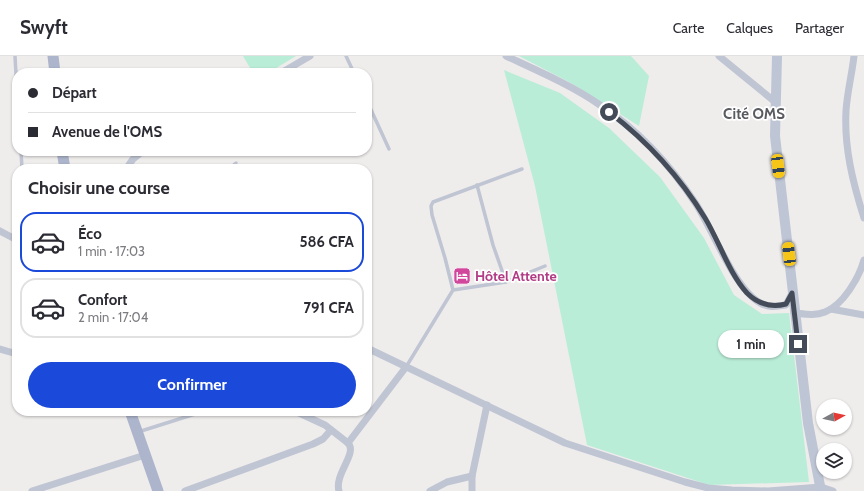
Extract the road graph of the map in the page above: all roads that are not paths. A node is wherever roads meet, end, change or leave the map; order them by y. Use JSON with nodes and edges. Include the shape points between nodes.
{"nodes":[{"id":1,"x":15,"y":56,"type":"edge"},
{"id":2,"x":54,"y":56,"type":"edge"},
{"id":3,"x":310,"y":56,"type":"edge"},
{"id":4,"x":346,"y":56,"type":"edge"},
{"id":5,"x":506,"y":56,"type":"edge"},
{"id":6,"x":719,"y":56,"type":"edge"},
{"id":7,"x":776,"y":56,"type":"edge"},
{"id":8,"x":854,"y":56,"type":"edge"},
{"id":9,"x":858,"y":56,"type":"edge"},
{"id":10,"x":16,"y":68,"type":"edge"},
{"id":11,"x":55,"y":68,"type":"edge"},
{"id":12,"x":290,"y":68,"type":"edge"},
{"id":13,"x":352,"y":68,"type":"edge"},
{"id":14,"x":852,"y":73,"type":"junction"},
{"id":15,"x":774,"y":101,"type":"junction"},
{"id":16,"x":372,"y":112,"type":"edge"},
{"id":17,"x":389,"y":149,"type":"dead end"},
{"id":18,"x":137,"y":156,"type":"edge"},
{"id":19,"x":130,"y":164,"type":"edge"},
{"id":20,"x":522,"y":169,"type":"dead end"},
{"id":21,"x":477,"y":185,"type":"junction"},
{"id":22,"x":864,"y":218,"type":"edge"},
{"id":23,"x":0,"y":231,"type":"edge"},
{"id":24,"x":12,"y":237,"type":"edge"},
{"id":25,"x":864,"y":260,"type":"edge"},
{"id":26,"x":545,"y":266,"type":"dead end"},
{"id":27,"x":506,"y":282,"type":"junction"},
{"id":28,"x":453,"y":290,"type":"junction"},
{"id":29,"x":792,"y":293,"type":"junction"},
{"id":30,"x":832,"y":309,"type":"junction"},
{"id":31,"x":794,"y":313,"type":"junction"},
{"id":32,"x":864,"y":315,"type":"edge"},
{"id":33,"x":0,"y":349,"type":"edge"},
{"id":34,"x":372,"y":350,"type":"edge"},
{"id":35,"x":12,"y":353,"type":"edge"},
{"id":36,"x":406,"y":367,"type":"junction"},
{"id":37,"x":487,"y":405,"type":"junction"},
{"id":38,"x":372,"y":411,"type":"edge"},
{"id":39,"x":132,"y":416,"type":"edge"},
{"id":40,"x":189,"y":416,"type":"edge"},
{"id":41,"x":306,"y":416,"type":"edge"},
{"id":42,"x":368,"y":416,"type":"edge"},
{"id":43,"x":331,"y":430,"type":"junction"},
{"id":44,"x":137,"y":432,"type":"junction"},
{"id":45,"x":348,"y":442,"type":"junction"},
{"id":46,"x":145,"y":455,"type":"junction"},
{"id":47,"x":472,"y":476,"type":"junction"},
{"id":48,"x":821,"y":489,"type":"edge"},
{"id":49,"x":32,"y":491,"type":"edge"},
{"id":50,"x":158,"y":491,"type":"edge"},
{"id":51,"x":185,"y":491,"type":"edge"},
{"id":52,"x":339,"y":491,"type":"edge"},
{"id":53,"x":430,"y":491,"type":"edge"},
{"id":54,"x":472,"y":491,"type":"edge"},
{"id":55,"x":833,"y":491,"type":"edge"}],
"edges":[{"from":1,"to":10,"type":"lane"},
{"from":2,"to":11,"type":"main road"},
{"from":3,"to":12,"type":"street"},
{"from":4,"to":13,"type":"lane"},
{"from":5,"to":29,"type":"street","via":[[556,79],[601,105],[651,148],[690,194],[739,281],[754,299],[774,307],[786,304]]},
{"from":6,"to":15,"type":"street"},
{"from":7,"to":15,"type":"street"},
{"from":8,"to":14,"type":"street"},
{"from":9,"to":14,"type":"lane"},
{"from":14,"to":22,"type":"street","via":[[846,110],[846,139],[848,161]]},
{"from":15,"to":29,"type":"street","via":[[775,136]]},
{"from":16,"to":17,"type":"lane"},
{"from":18,"to":19,"type":"street"},
{"from":20,"to":21,"type":"lane"},
{"from":21,"to":27,"type":"lane","via":[[492,245]]},
{"from":21,"to":28,"type":"lane","via":[[436,200],[431,206]]},
{"from":23,"to":24,"type":"street"},
{"from":25,"to":30,"type":"street","via":[[848,290]]},
{"from":26,"to":27,"type":"lane"},
{"from":27,"to":28,"type":"lane"},
{"from":28,"to":36,"type":"lane"},
{"from":29,"to":31,"type":"street"},
{"from":30,"to":31,"type":"street","via":[[815,314]]},
{"from":30,"to":32,"type":"street"},
{"from":31,"to":48,"type":"street","via":[[808,423]]},
{"from":33,"to":35,"type":"street"},
{"from":34,"to":36,"type":"street"},
{"from":36,"to":37,"type":"street"},
{"from":36,"to":38,"type":"street"},
{"from":37,"to":47,"type":"street"},
{"from":37,"to":48,"type":"street","via":[[565,443],[708,488],[768,491]]},
{"from":39,"to":44,"type":"main road"},
{"from":40,"to":44,"type":"lane"},
{"from":41,"to":43,"type":"street"},
{"from":42,"to":45,"type":"street"},
{"from":43,"to":45,"type":"street"},
{"from":43,"to":51,"type":"street","via":[[323,439],[313,444]]},
{"from":44,"to":46,"type":"main road"},
{"from":45,"to":52,"type":"street","via":[[352,451],[342,469]]},
{"from":46,"to":49,"type":"street"},
{"from":46,"to":50,"type":"main road"},
{"from":47,"to":53,"type":"street","via":[[447,482]]},
{"from":47,"to":54,"type":"street"},
{"from":48,"to":55,"type":"street"}]}
